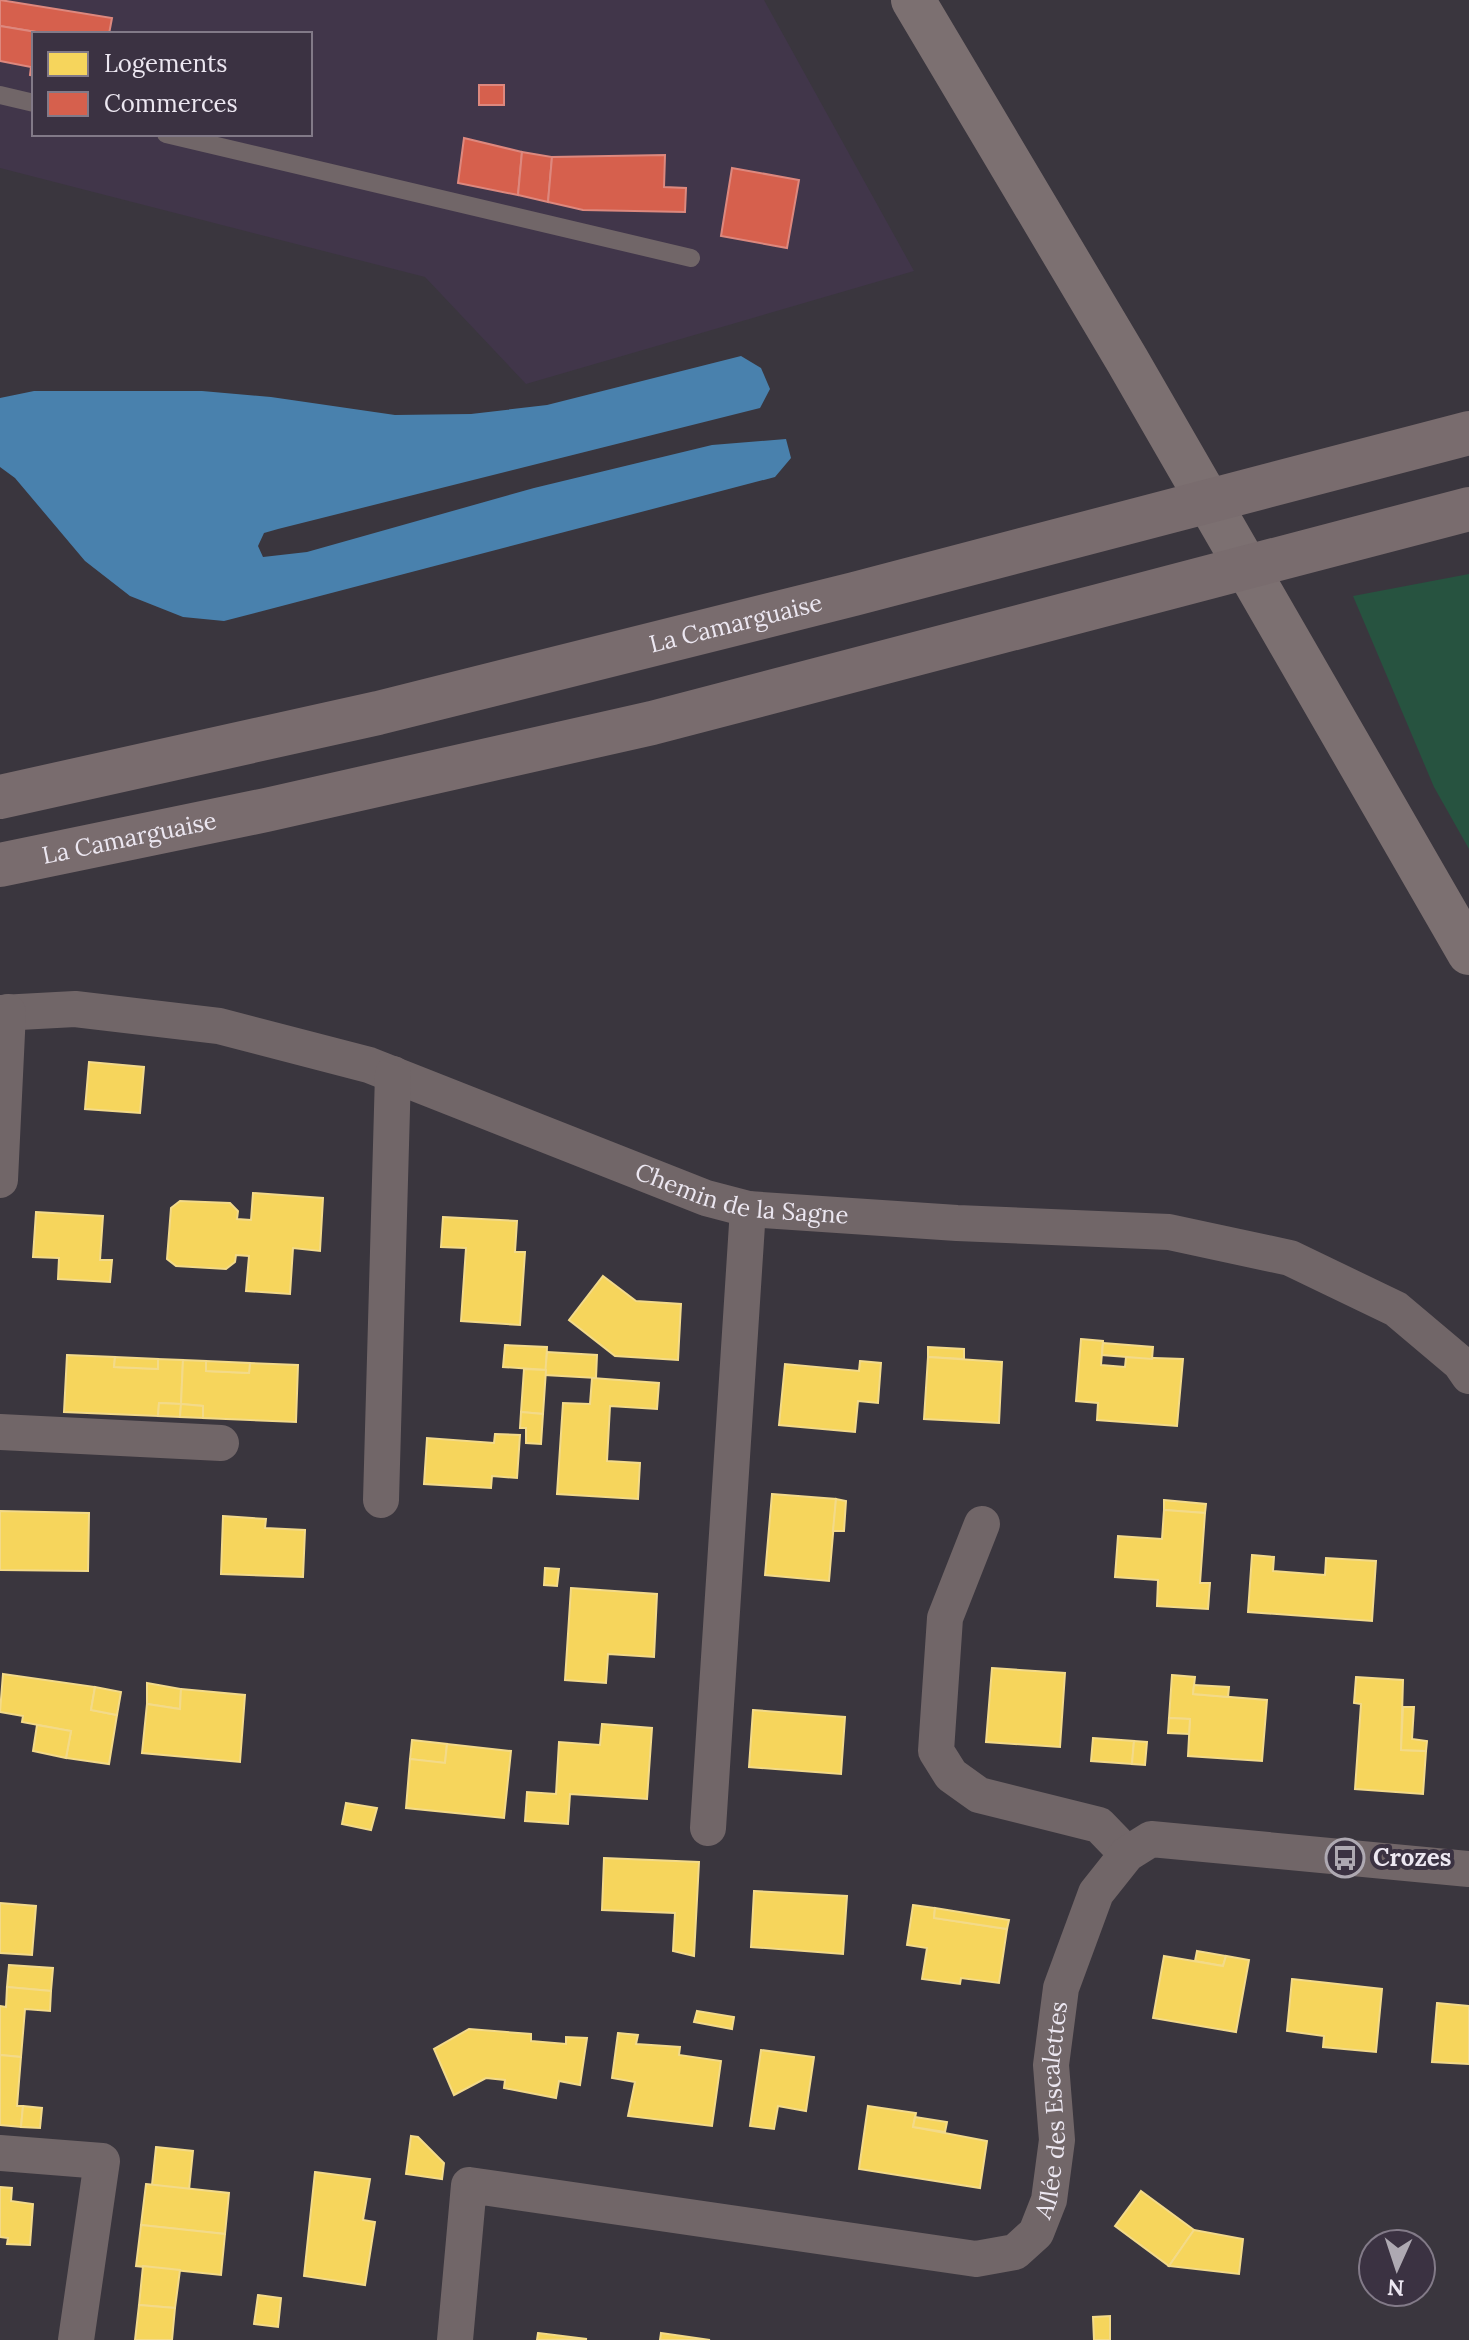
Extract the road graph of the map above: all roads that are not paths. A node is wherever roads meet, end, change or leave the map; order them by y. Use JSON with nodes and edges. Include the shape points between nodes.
{"nodes":[{"id":1,"x":913,"y":0,"type":"edge"},
{"id":2,"x":0,"y":95,"type":"edge"},
{"id":3,"x":32,"y":103,"type":"edge"},
{"id":4,"x":174,"y":136,"type":"edge"},
{"id":5,"x":691,"y":258,"type":"dead end"},
{"id":6,"x":1469,"y":433,"type":"edge"},
{"id":7,"x":1469,"y":509,"type":"edge"},
{"id":8,"x":1469,"y":517,"type":"edge"},
{"id":9,"x":1367,"y":535,"type":"junction"},
{"id":10,"x":0,"y":797,"type":"edge"},
{"id":11,"x":0,"y":865,"type":"edge"},
{"id":12,"x":1469,"y":953,"type":"edge"},
{"id":13,"x":4,"y":1012,"type":"edge"},
{"id":14,"x":393,"y":1074,"type":"junction"},
{"id":15,"x":0,"y":1180,"type":"edge"},
{"id":16,"x":748,"y":1209,"type":"junction"},
{"id":17,"x":1469,"y":1376,"type":"edge"},
{"id":18,"x":0,"y":1432,"type":"edge"},
{"id":19,"x":221,"y":1443,"type":"dead end"},
{"id":20,"x":381,"y":1500,"type":"dead end"},
{"id":21,"x":982,"y":1524,"type":"dead end"},
{"id":22,"x":708,"y":1828,"type":"dead end"},
{"id":23,"x":1127,"y":1854,"type":"junction"},
{"id":24,"x":1469,"y":1869,"type":"edge"},
{"id":25,"x":0,"y":2153,"type":"edge"},
{"id":26,"x":76,"y":2340,"type":"edge"},
{"id":27,"x":455,"y":2340,"type":"edge"}],
"edges":[{"from":1,"to":12,"type":"main road"},
{"from":2,"to":3,"type":"lane"},
{"from":4,"to":5,"type":"lane"},
{"from":6,"to":10,"type":"highway","name":"La Camarguaise","via":[[394,709]]},
{"from":7,"to":9,"type":"highway","name":"La Camarguaise"},
{"from":8,"to":9,"type":"highway"},
{"from":9,"to":11,"type":"highway","name":"La Camarguaise","via":[[652,723]]},
{"from":13,"to":14,"type":"street","name":"Chemin de la Sagne","via":[[75,1009],[219,1026]]},
{"from":13,"to":15,"type":"street"},
{"from":14,"to":16,"type":"street","name":"Chemin de la Sagne","via":[[706,1198]]},
{"from":14,"to":20,"type":"street"},
{"from":16,"to":17,"type":"street","name":"Chemin de la Sagne","via":[[1169,1232],[1290,1258],[1396,1309]]},
{"from":16,"to":22,"type":"street"},
{"from":18,"to":19,"type":"street"},
{"from":21,"to":23,"type":"street","via":[[945,1618],[936,1751],[951,1775],[979,1795],[1099,1825]]},
{"from":23,"to":24,"type":"street","via":[[1151,1839]]},
{"from":23,"to":27,"type":"street","name":"Allée des Escalettes","via":[[1096,1893],[1061,1988],[1051,2065],[1057,2140],[1049,2200],[1036,2233],[1015,2252],[976,2259],[469,2185]]},
{"from":25,"to":26,"type":"street","via":[[102,2161]]}]}
